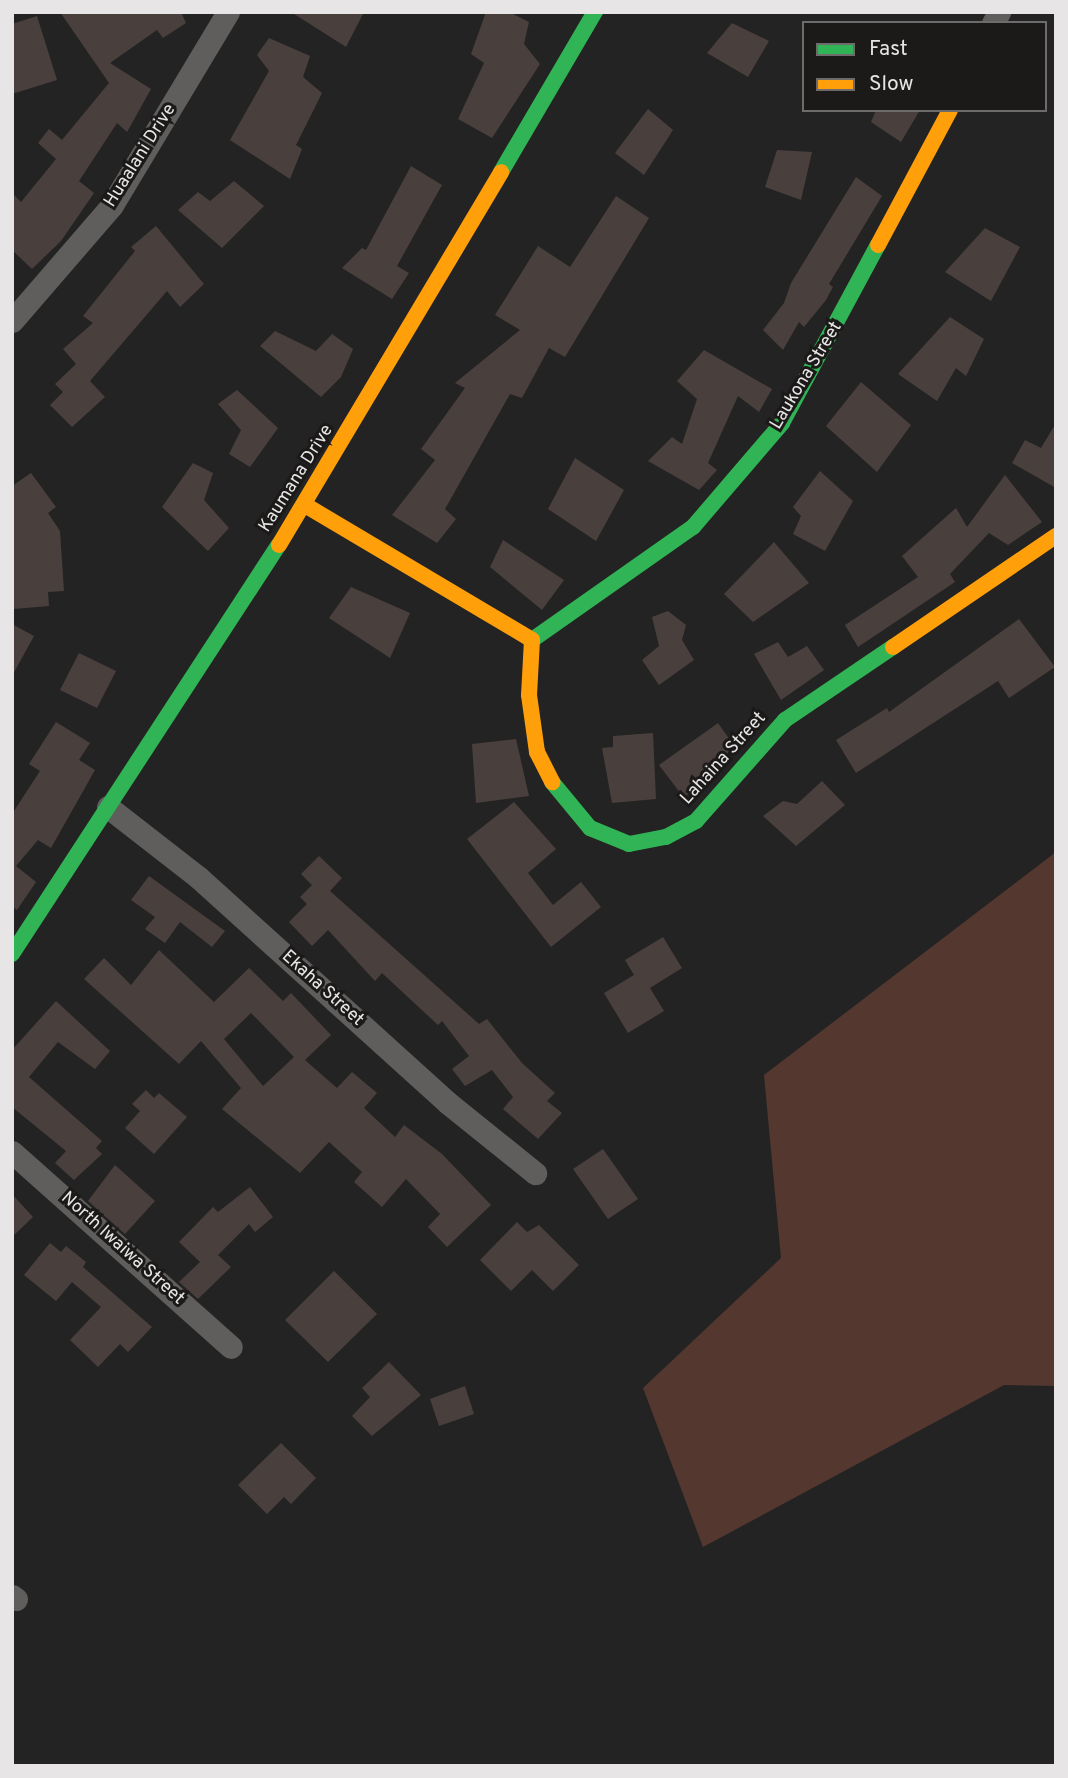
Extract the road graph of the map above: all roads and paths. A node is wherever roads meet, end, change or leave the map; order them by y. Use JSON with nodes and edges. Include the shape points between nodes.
{"nodes":[{"id":1,"x":228,"y":12,"type":"edge"},
{"id":2,"x":595,"y":12,"type":"edge"},
{"id":3,"x":949,"y":112,"type":"edge"},
{"id":4,"x":12,"y":321,"type":"edge"},
{"id":5,"x":305,"y":505,"type":"junction"},
{"id":6,"x":1056,"y":536,"type":"edge"},
{"id":7,"x":532,"y":640,"type":"junction"},
{"id":8,"x":108,"y":807,"type":"junction"},
{"id":9,"x":12,"y":954,"type":"edge"},
{"id":10,"x":12,"y":1152,"type":"edge"},
{"id":11,"x":535,"y":1173,"type":"dead end"},
{"id":12,"x":231,"y":1346,"type":"dead end"}],
"edges":[{"from":1,"to":4,"type":"street","name":"Huaalani Drive","via":[[112,205]]},
{"from":2,"to":5,"type":"street","name":"Kaumana Drive"},
{"from":3,"to":7,"type":"street","name":"Laukona Street","via":[[782,423],[693,527]]},
{"from":5,"to":7,"type":"street"},
{"from":5,"to":8,"type":"street","name":"Kaumana Drive"},
{"from":6,"to":7,"type":"street","name":"Lahaina Street","via":[[785,720],[696,821],[666,837],[629,844],[590,828],[560,798],[537,752],[529,695]]},
{"from":8,"to":9,"type":"street","name":"Kaumana Drive"},
{"from":8,"to":11,"type":"street","name":"Ekaha Street","via":[[198,877],[448,1103]]},
{"from":10,"to":12,"type":"street","name":"North Iwaiwa Street"}]}
